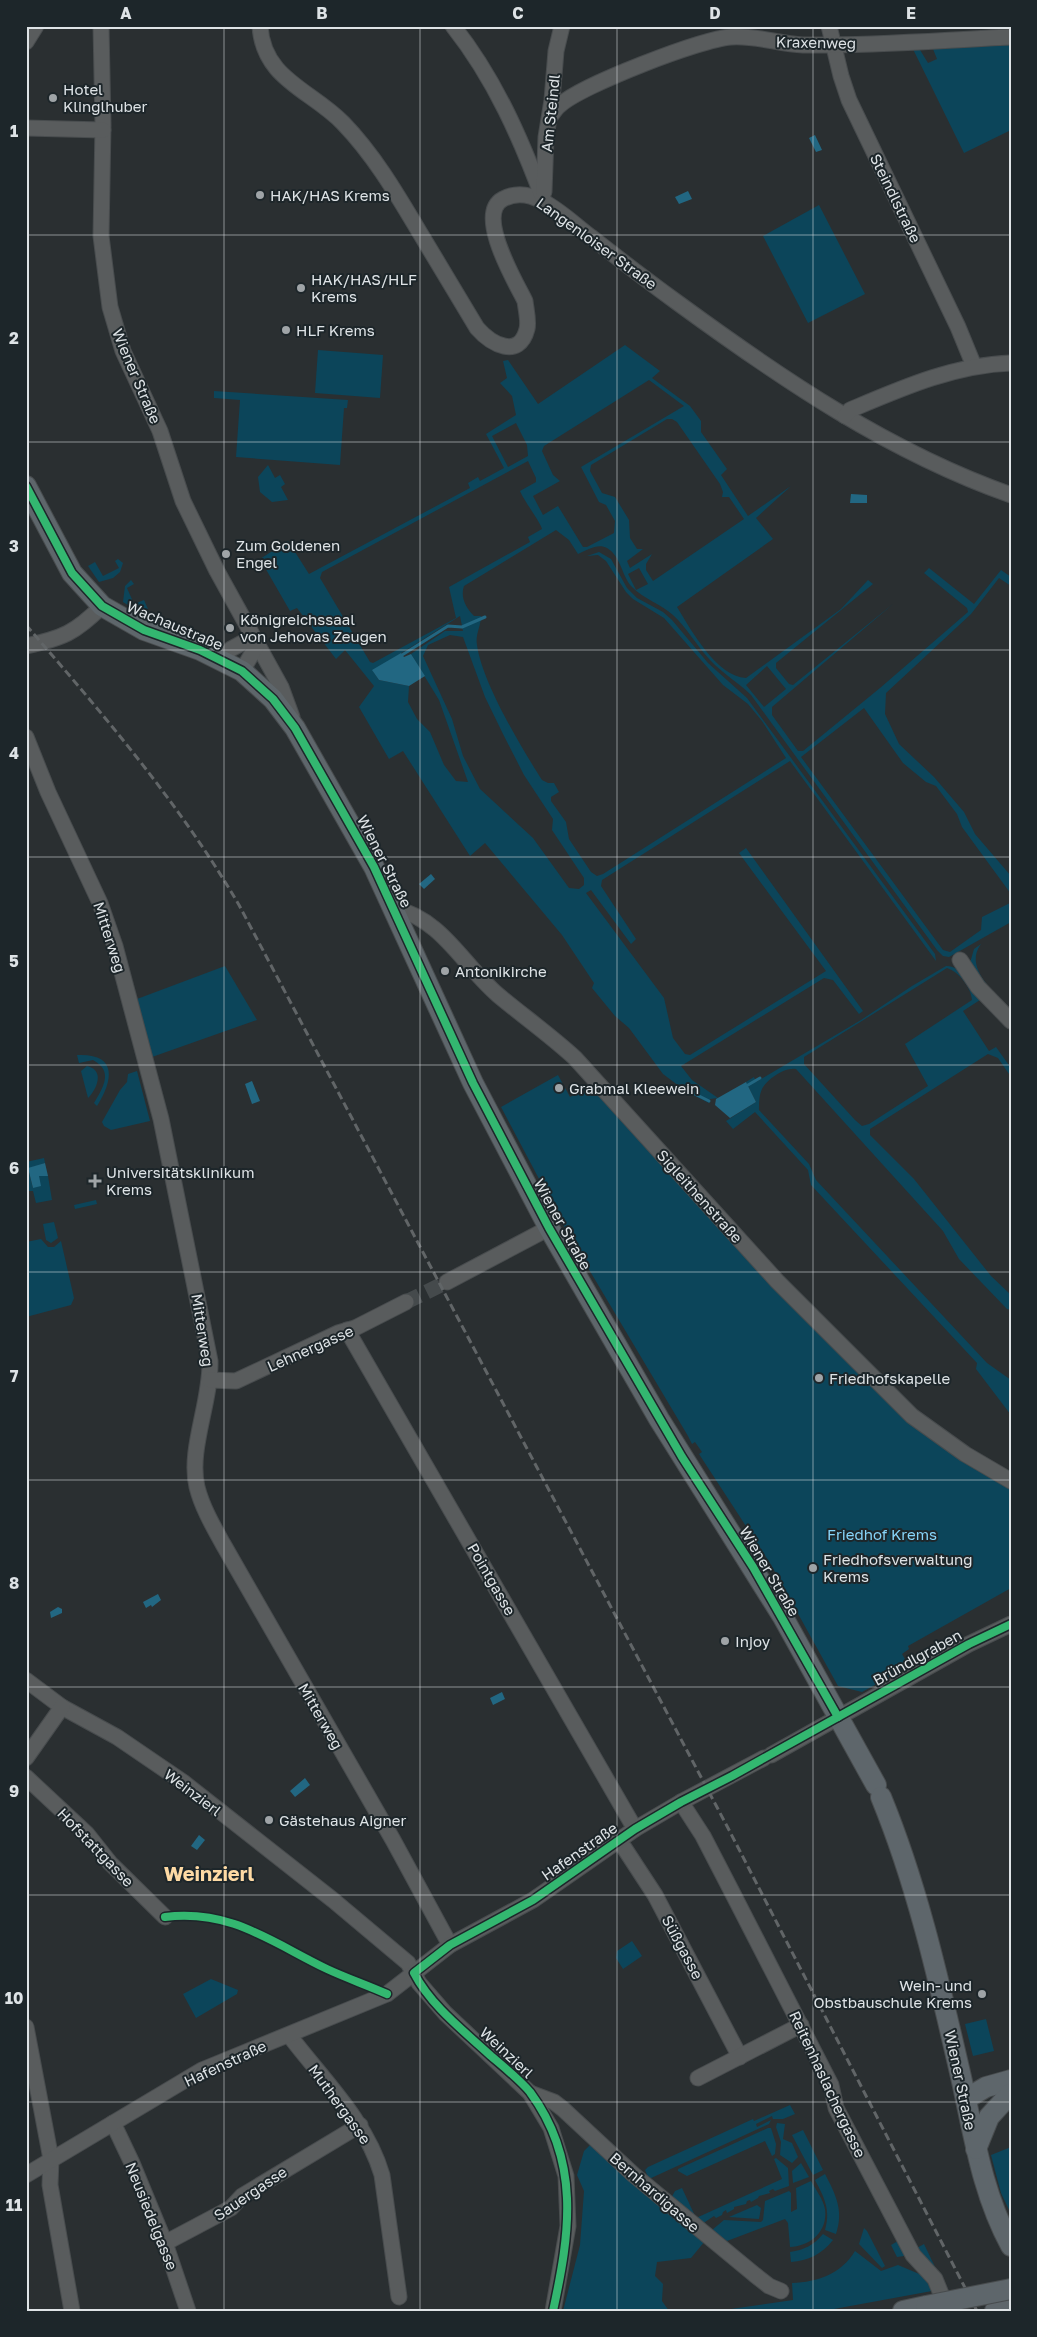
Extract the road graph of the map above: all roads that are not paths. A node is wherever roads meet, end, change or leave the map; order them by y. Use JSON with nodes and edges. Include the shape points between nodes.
{"nodes":[{"id":1,"x":36,"y":26,"type":"edge"},
{"id":2,"x":101,"y":26,"type":"edge"},
{"id":3,"x":260,"y":26,"type":"edge"},
{"id":4,"x":453,"y":26,"type":"edge"},
{"id":5,"x":562,"y":26,"type":"edge"},
{"id":6,"x":829,"y":26,"type":"edge"},
{"id":7,"x":1011,"y":37,"type":"edge"},
{"id":8,"x":26,"y":42,"type":"edge"},
{"id":9,"x":833,"y":45,"type":"junction"},
{"id":10,"x":550,"y":117,"type":"junction"},
{"id":11,"x":26,"y":128,"type":"edge"},
{"id":12,"x":103,"y":130,"type":"junction"},
{"id":13,"x":544,"y":201,"type":"junction"},
{"id":14,"x":1011,"y":363,"type":"edge"},
{"id":15,"x":974,"y":366,"type":"junction"},
{"id":16,"x":844,"y":416,"type":"junction"},
{"id":17,"x":26,"y":486,"type":"edge"},
{"id":18,"x":1011,"y":495,"type":"edge"},
{"id":19,"x":102,"y":606,"type":"junction"},
{"id":20,"x":255,"y":641,"type":"junction"},
{"id":21,"x":26,"y":646,"type":"edge"},
{"id":22,"x":220,"y":658,"type":"junction"},
{"id":23,"x":242,"y":671,"type":"junction"},
{"id":24,"x":295,"y":728,"type":"junction"},
{"id":25,"x":26,"y":737,"type":"edge"},
{"id":26,"x":394,"y":908,"type":"junction"},
{"id":27,"x":960,"y":960,"type":"dead end"},
{"id":28,"x":1011,"y":1021,"type":"edge"},
{"id":29,"x":549,"y":1228,"type":"junction"},
{"id":30,"x":447,"y":1282,"type":"tunnel mouth"},
{"id":31,"x":406,"y":1302,"type":"tunnel mouth"},
{"id":32,"x":347,"y":1330,"type":"junction"},
{"id":33,"x":210,"y":1380,"type":"junction"},
{"id":34,"x":1011,"y":1481,"type":"edge"},
{"id":35,"x":1011,"y":1624,"type":"edge"},
{"id":36,"x":26,"y":1680,"type":"edge"},
{"id":37,"x":62,"y":1707,"type":"junction"},
{"id":38,"x":838,"y":1717,"type":"junction"},
{"id":39,"x":26,"y":1758,"type":"edge"},
{"id":40,"x":26,"y":1777,"type":"edge"},
{"id":41,"x":681,"y":1802,"type":"junction"},
{"id":42,"x":635,"y":1829,"type":"junction"},
{"id":43,"x":619,"y":1840,"type":"junction"},
{"id":44,"x":165,"y":1917,"type":"dead end"},
{"id":45,"x":450,"y":1944,"type":"junction"},
{"id":46,"x":414,"y":1973,"type":"junction"},
{"id":47,"x":801,"y":2025,"type":"junction"},
{"id":48,"x":26,"y":2027,"type":"edge"},
{"id":49,"x":289,"y":2034,"type":"junction"},
{"id":50,"x":740,"y":2057,"type":"junction"},
{"id":51,"x":698,"y":2078,"type":"dead end"},
{"id":52,"x":1011,"y":2080,"type":"edge"},
{"id":53,"x":530,"y":2093,"type":"junction"},
{"id":54,"x":1011,"y":2094,"type":"edge"},
{"id":55,"x":966,"y":2099,"type":"junction"},
{"id":56,"x":113,"y":2123,"type":"junction"},
{"id":57,"x":360,"y":2125,"type":"junction"},
{"id":58,"x":976,"y":2149,"type":"junction"},
{"id":59,"x":51,"y":2159,"type":"junction"},
{"id":60,"x":26,"y":2175,"type":"edge"},
{"id":61,"x":165,"y":2243,"type":"junction"},
{"id":62,"x":1011,"y":2246,"type":"edge"},
{"id":63,"x":1011,"y":2289,"type":"edge"},
{"id":64,"x":781,"y":2291,"type":"dead end"},
{"id":65,"x":400,"y":2297,"type":"dead end"},
{"id":66,"x":1011,"y":2308,"type":"edge"},
{"id":67,"x":72,"y":2311,"type":"edge"},
{"id":68,"x":188,"y":2311,"type":"edge"},
{"id":69,"x":553,"y":2311,"type":"edge"},
{"id":70,"x":903,"y":2311,"type":"edge"},
{"id":71,"x":948,"y":2311,"type":"edge"},
{"id":72,"x":995,"y":2311,"type":"edge"}],
"edges":[{"from":1,"to":8,"type":"street"},
{"from":2,"to":12,"type":"street","name":"Wiener Straße"},
{"from":3,"to":13,"type":"street","name":"Langenloiser Straße","via":[[268,59],[279,72],[338,117],[375,161],[477,328],[496,345],[514,346],[528,328],[525,302],[492,226],[493,211],[499,201],[510,195],[521,194]]},
{"from":4,"to":13,"type":"street","via":[[507,112]]},
{"from":5,"to":10,"type":"street","name":"Am Steindl","via":[[556,51]]},
{"from":6,"to":9,"type":"street","name":"Steindlstraße"},
{"from":7,"to":9,"type":"street","name":"Kraxenweg"},
{"from":9,"to":10,"type":"street","name":"Kraxenweg","via":[[801,45],[748,37],[719,39],[608,79],[560,105]]},
{"from":9,"to":15,"type":"street","name":"Steindlstraße","via":[[849,100]]},
{"from":10,"to":13,"type":"street","name":"Am Steindl","via":[[544,153]]},
{"from":11,"to":12,"type":"street"},
{"from":12,"to":20,"type":"street","name":"Wiener Straße","via":[[103,260],[118,334],[154,415],[182,501]]},
{"from":13,"to":16,"type":"street","name":"Langenloiser Straße","via":[[756,360]]},
{"from":14,"to":15,"type":"street"},
{"from":15,"to":16,"type":"street","via":[[895,391],[850,410]]},
{"from":16,"to":18,"type":"street","name":"Langenloiser Straße","via":[[946,470]]},
{"from":17,"to":19,"type":"main road","name":"Wachaustraße","via":[[72,573]]},
{"from":19,"to":21,"type":"street","via":[[64,637]]},
{"from":19,"to":22,"type":"main road","name":"Wachaustraße","via":[[144,630]]},
{"from":20,"to":22,"type":"street","name":"Wachaustraße","via":[[231,649]]},
{"from":20,"to":23,"type":"street"},
{"from":20,"to":24,"type":"street","name":"Wiener Straße","via":[[281,687]]},
{"from":22,"to":23,"type":"main road","name":"Wachaustraße"},
{"from":23,"to":24,"type":"main road","name":"Wachaustraße","via":[[274,698]]},
{"from":24,"to":26,"type":"main road","name":"Wiener Straße","via":[[346,814]]},
{"from":25,"to":33,"type":"street","name":"Mitterweg","via":[[100,903],[117,955],[161,1118],[207,1344]]},
{"from":26,"to":29,"type":"main road","name":"Wiener Straße","via":[[466,1067]]},
{"from":26,"to":34,"type":"street","name":"Sigleithenstraße","via":[[407,911],[434,926],[490,988],[575,1058],[777,1281],[912,1416],[965,1454]]},
{"from":27,"to":28,"type":"street","via":[[978,986]]},
{"from":29,"to":30,"type":"street"},
{"from":29,"to":38,"type":"main road","name":"Wiener Straße","via":[[682,1457],[753,1567]]},
{"from":31,"to":32,"type":"street","name":"Lehnergasse"},
{"from":32,"to":33,"type":"street","name":"Lehnergasse","via":[[236,1381]]},
{"from":32,"to":42,"type":"street","name":"Pointgasse"},
{"from":33,"to":45,"type":"street","name":"Mitterweg","via":[[196,1456],[196,1485],[200,1498]]},
{"from":35,"to":38,"type":"street","name":"Bründlgraben"},
{"from":36,"to":37,"type":"street","name":"Weinzierl"},
{"from":37,"to":39,"type":"street"},
{"from":37,"to":46,"type":"street","name":"Weinzierl","via":[[117,1737],[183,1782],[333,1900],[408,1963]]},
{"from":38,"to":41,"type":"street","name":"Hafenstraße"},
{"from":38,"to":55,"type":"main road","name":"Wiener Straße","via":[[878,1791],[918,1901]]},
{"from":40,"to":44,"type":"street","name":"Hofstattgasse","via":[[87,1834],[110,1863]]},
{"from":41,"to":42,"type":"street","name":"Hafenstraße"},
{"from":41,"to":47,"type":"street","name":"Reitenhaslachergasse","via":[[703,1836]]},
{"from":42,"to":43,"type":"street","name":"Hafenstraße"},
{"from":43,"to":45,"type":"street","name":"Hafenstraße","via":[[533,1900]]},
{"from":43,"to":50,"type":"street","name":"Süßgasse","via":[[655,1895]]},
{"from":45,"to":46,"type":"street","name":"Hafenstraße"},
{"from":46,"to":49,"type":"street","name":"Hafenstraße","via":[[387,1994]]},
{"from":46,"to":53,"type":"street","name":"Weinzierl","via":[[445,2013]]},
{"from":47,"to":50,"type":"street"},
{"from":47,"to":71,"type":"street","name":"Reitenhaslachergasse","via":[[831,2085],[836,2108],[913,2255],[935,2279]]},
{"from":48,"to":59,"type":"street"},
{"from":49,"to":56,"type":"street","name":"Hafenstraße","via":[[202,2070]]},
{"from":49,"to":57,"type":"street","name":"Muthergasse"},
{"from":50,"to":51,"type":"street"},
{"from":52,"to":55,"type":"main road","via":[[986,2087]]},
{"from":53,"to":64,"type":"street","name":"Bernhardigasse","via":[[563,2109],[666,2202],[769,2286]]},
{"from":53,"to":69,"type":"street","name":"Weinzierl","via":[[552,2128],[566,2176],[568,2226]]},
{"from":54,"to":55,"type":"main road","via":[[992,2099]]},
{"from":54,"to":58,"type":"main road","via":[[989,2117]]},
{"from":55,"to":58,"type":"main road","name":"Wiener Straße"},
{"from":56,"to":59,"type":"street","name":"Hafenstraße"},
{"from":56,"to":61,"type":"street","name":"Neusiedelgasse"},
{"from":57,"to":61,"type":"street","name":"Sauergasse","via":[[242,2196],[231,2208]]},
{"from":57,"to":65,"type":"street","name":"Muthergasse","via":[[382,2175]]},
{"from":58,"to":62,"type":"main road","name":"Wiener Straße","via":[[992,2207]]},
{"from":59,"to":60,"type":"street","name":"Hafenstraße"},
{"from":59,"to":67,"type":"street","via":[[50,2185]]},
{"from":61,"to":68,"type":"street","name":"Neusiedelgasse"},
{"from":63,"to":70,"type":"main road","bridge":true},
{"from":66,"to":72,"type":"main road"}]}
